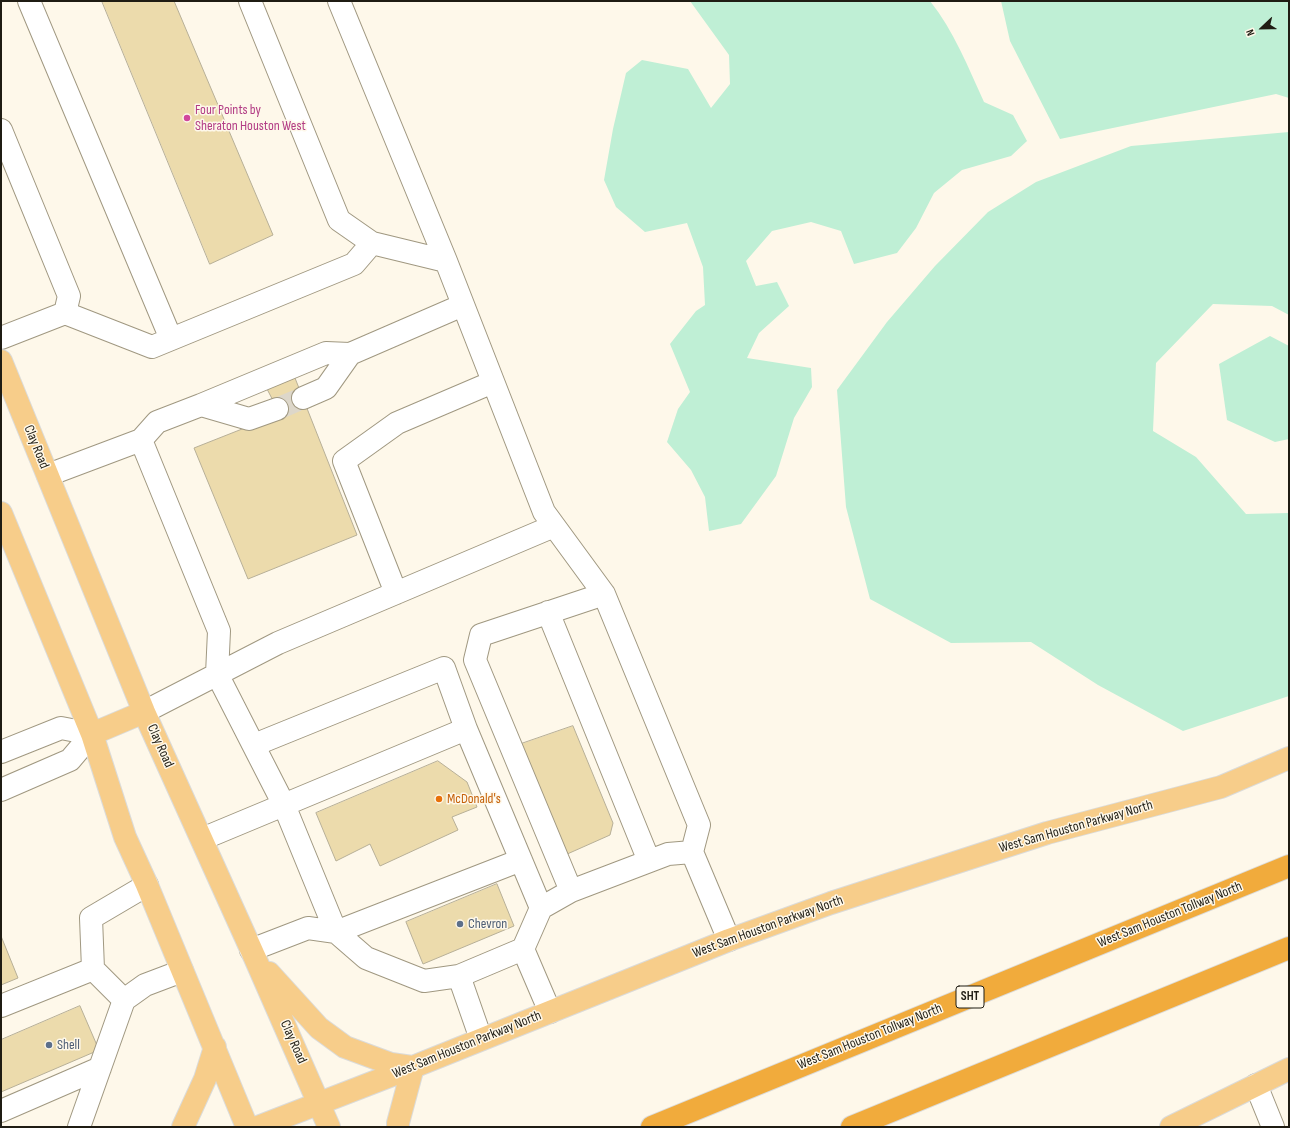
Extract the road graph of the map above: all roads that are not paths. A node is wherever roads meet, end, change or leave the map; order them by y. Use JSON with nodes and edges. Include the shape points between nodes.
{"nodes":[{"id":1,"x":29,"y":1,"type":"edge"},
{"id":2,"x":250,"y":1,"type":"edge"},
{"id":3,"x":338,"y":1,"type":"edge"},
{"id":4,"x":1,"y":130,"type":"edge"},
{"id":5,"x":372,"y":243,"type":"junction"},
{"id":6,"x":446,"y":262,"type":"junction"},
{"id":7,"x":463,"y":305,"type":"junction"},
{"id":8,"x":65,"y":313,"type":"junction"},
{"id":9,"x":1,"y":338,"type":"edge"},
{"id":10,"x":171,"y":339,"type":"junction"},
{"id":11,"x":350,"y":354,"type":"junction"},
{"id":12,"x":1,"y":361,"type":"edge"},
{"id":13,"x":493,"y":382,"type":"junction"},
{"id":14,"x":303,"y":398,"type":"tunnel mouth"},
{"id":15,"x":201,"y":405,"type":"junction"},
{"id":16,"x":277,"y":409,"type":"tunnel mouth"},
{"id":17,"x":141,"y":440,"type":"junction"},
{"id":18,"x":48,"y":475,"type":"junction"},
{"id":19,"x":1,"y":513,"type":"edge"},
{"id":20,"x":554,"y":526,"type":"junction"},
{"id":21,"x":396,"y":593,"type":"junction"},
{"id":22,"x":604,"y":594,"type":"junction"},
{"id":23,"x":548,"y":612,"type":"junction"},
{"id":24,"x":217,"y":674,"type":"junction"},
{"id":25,"x":144,"y":712,"type":"junction"},
{"id":26,"x":466,"y":729,"type":"junction"},
{"id":27,"x":92,"y":734,"type":"junction"},
{"id":28,"x":254,"y":745,"type":"junction"},
{"id":29,"x":1,"y":752,"type":"edge"},
{"id":30,"x":1289,"y":758,"type":"edge"},
{"id":31,"x":1,"y":790,"type":"edge"},
{"id":32,"x":284,"y":805,"type":"junction"},
{"id":33,"x":202,"y":839,"type":"junction"},
{"id":34,"x":692,"y":852,"type":"junction"},
{"id":35,"x":521,"y":860,"type":"junction"},
{"id":36,"x":649,"y":861,"type":"junction"},
{"id":37,"x":1289,"y":866,"type":"edge"},
{"id":38,"x":147,"y":885,"type":"junction"},
{"id":39,"x":571,"y":891,"type":"junction"},
{"id":40,"x":541,"y":908,"type":"junction"},
{"id":41,"x":336,"y":932,"type":"junction"},
{"id":42,"x":729,"y":940,"type":"junction"},
{"id":43,"x":1289,"y":948,"type":"edge"},
{"id":44,"x":523,"y":949,"type":"junction"},
{"id":45,"x":253,"y":954,"type":"junction"},
{"id":46,"x":93,"y":969,"type":"junction"},
{"id":47,"x":182,"y":971,"type":"junction"},
{"id":48,"x":459,"y":976,"type":"junction"},
{"id":49,"x":124,"y":1000,"type":"junction"},
{"id":50,"x":1,"y":1006,"type":"edge"},
{"id":51,"x":550,"y":1012,"type":"junction"},
{"id":52,"x":481,"y":1039,"type":"junction"},
{"id":53,"x":215,"y":1047,"type":"junction"},
{"id":54,"x":413,"y":1067,"type":"junction"},
{"id":55,"x":100,"y":1068,"type":"junction"},
{"id":56,"x":1289,"y":1069,"type":"edge"},
{"id":57,"x":1256,"y":1085,"type":"junction"},
{"id":58,"x":320,"y":1103,"type":"junction"},
{"id":59,"x":1,"y":1111,"type":"edge"},
{"id":60,"x":79,"y":1127,"type":"edge"},
{"id":61,"x":183,"y":1127,"type":"edge"},
{"id":62,"x":247,"y":1127,"type":"edge"},
{"id":63,"x":258,"y":1127,"type":"edge"},
{"id":64,"x":329,"y":1127,"type":"edge"},
{"id":65,"x":398,"y":1127,"type":"edge"},
{"id":66,"x":652,"y":1127,"type":"edge"},
{"id":67,"x":852,"y":1127,"type":"edge"},
{"id":68,"x":1171,"y":1127,"type":"edge"},
{"id":69,"x":1273,"y":1127,"type":"edge"}],
"edges":[{"from":1,"to":10,"type":"lane"},
{"from":2,"to":5,"type":"lane","via":[[339,220]]},
{"from":3,"to":6,"type":"lane"},
{"from":4,"to":8,"type":"lane","via":[[69,296]]},
{"from":5,"to":6,"type":"lane"},
{"from":5,"to":10,"type":"lane","via":[[354,264]]},
{"from":6,"to":7,"type":"lane"},
{"from":7,"to":11,"type":"lane"},
{"from":7,"to":13,"type":"lane"},
{"from":8,"to":9,"type":"lane"},
{"from":8,"to":10,"type":"lane","via":[[152,347]]},
{"from":11,"to":14,"type":"lane","via":[[326,388]]},
{"from":11,"to":15,"type":"lane","via":[[326,353]]},
{"from":12,"to":18,"type":"main road","name":"Clay Road"},
{"from":13,"to":20,"type":"lane","via":[[544,512]]},
{"from":13,"to":21,"type":"lane","via":[[397,423],[344,461]]},
{"from":15,"to":16,"type":"lane","via":[[249,419]]},
{"from":15,"to":17,"type":"lane","via":[[157,422]]},
{"from":17,"to":18,"type":"lane"},
{"from":17,"to":24,"type":"lane","via":[[219,631]]},
{"from":18,"to":25,"type":"main road","name":"Clay Road"},
{"from":19,"to":27,"type":"main road"},
{"from":20,"to":21,"type":"lane"},
{"from":20,"to":22,"type":"lane"},
{"from":21,"to":24,"type":"lane","via":[[278,643]]},
{"from":22,"to":23,"type":"lane"},
{"from":22,"to":34,"type":"lane","via":[[699,825]]},
{"from":23,"to":36,"type":"lane"},
{"from":23,"to":39,"type":"lane","via":[[481,635],[475,660]]},
{"from":24,"to":25,"type":"lane"},
{"from":24,"to":28,"type":"lane"},
{"from":25,"to":27,"type":"main road"},
{"from":25,"to":33,"type":"main road","name":"Clay Road"},
{"from":26,"to":28,"type":"lane","via":[[444,668]]},
{"from":26,"to":32,"type":"lane"},
{"from":26,"to":35,"type":"lane"},
{"from":27,"to":29,"type":"lane","via":[[60,728]]},
{"from":27,"to":31,"type":"lane","via":[[70,760]]},
{"from":27,"to":38,"type":"main road","via":[[125,836]]},
{"from":28,"to":32,"type":"lane"},
{"from":30,"to":42,"type":"main road","name":"West Sam Houston Parkway North","via":[[1221,786],[1047,833],[831,903]]},
{"from":32,"to":33,"type":"lane"},
{"from":32,"to":41,"type":"lane"},
{"from":33,"to":45,"type":"main road","name":"Clay Road"},
{"from":34,"to":36,"type":"lane","via":[[668,854]]},
{"from":34,"to":42,"type":"lane"},
{"from":35,"to":40,"type":"lane"},
{"from":35,"to":41,"type":"lane"},
{"from":36,"to":39,"type":"lane"},
{"from":37,"to":66,"type":"highway","name":"West Sam Houston Tollway North","number":"SHT"},
{"from":38,"to":46,"type":"lane","via":[[91,918]]},
{"from":38,"to":47,"type":"main road"},
{"from":39,"to":40,"type":"lane"},
{"from":40,"to":44,"type":"lane"},
{"from":41,"to":45,"type":"lane","via":[[308,928]]},
{"from":41,"to":48,"type":"lane","via":[[366,958],[424,981]]},
{"from":42,"to":51,"type":"main road","name":"West Sam Houston Parkway North"},
{"from":43,"to":67,"type":"highway"},
{"from":44,"to":48,"type":"lane"},
{"from":44,"to":51,"type":"lane"},
{"from":45,"to":54,"type":"main road","via":[[318,1028],[345,1047],[391,1064]]},
{"from":45,"to":58,"type":"main road","name":"Clay Road"},
{"from":46,"to":49,"type":"lane"},
{"from":46,"to":50,"type":"lane"},
{"from":47,"to":49,"type":"lane","via":[[145,985]]},
{"from":47,"to":53,"type":"main road"},
{"from":48,"to":52,"type":"lane"},
{"from":49,"to":55,"type":"lane"},
{"from":51,"to":52,"type":"main road","name":"West Sam Houston Parkway North"},
{"from":52,"to":54,"type":"main road","name":"West Sam Houston Parkway North"},
{"from":53,"to":61,"type":"main road","via":[[205,1079]]},
{"from":53,"to":62,"type":"main road"},
{"from":54,"to":58,"type":"main road","name":"West Sam Houston Parkway North"},
{"from":54,"to":65,"type":"main road"},
{"from":55,"to":59,"type":"lane"},
{"from":55,"to":60,"type":"lane"},
{"from":56,"to":57,"type":"main road"},
{"from":57,"to":68,"type":"main road"},
{"from":57,"to":69,"type":"lane"},
{"from":58,"to":63,"type":"main road","name":"West Sam Houston Parkway North"},
{"from":58,"to":64,"type":"main road","name":"Clay Road"}]}
